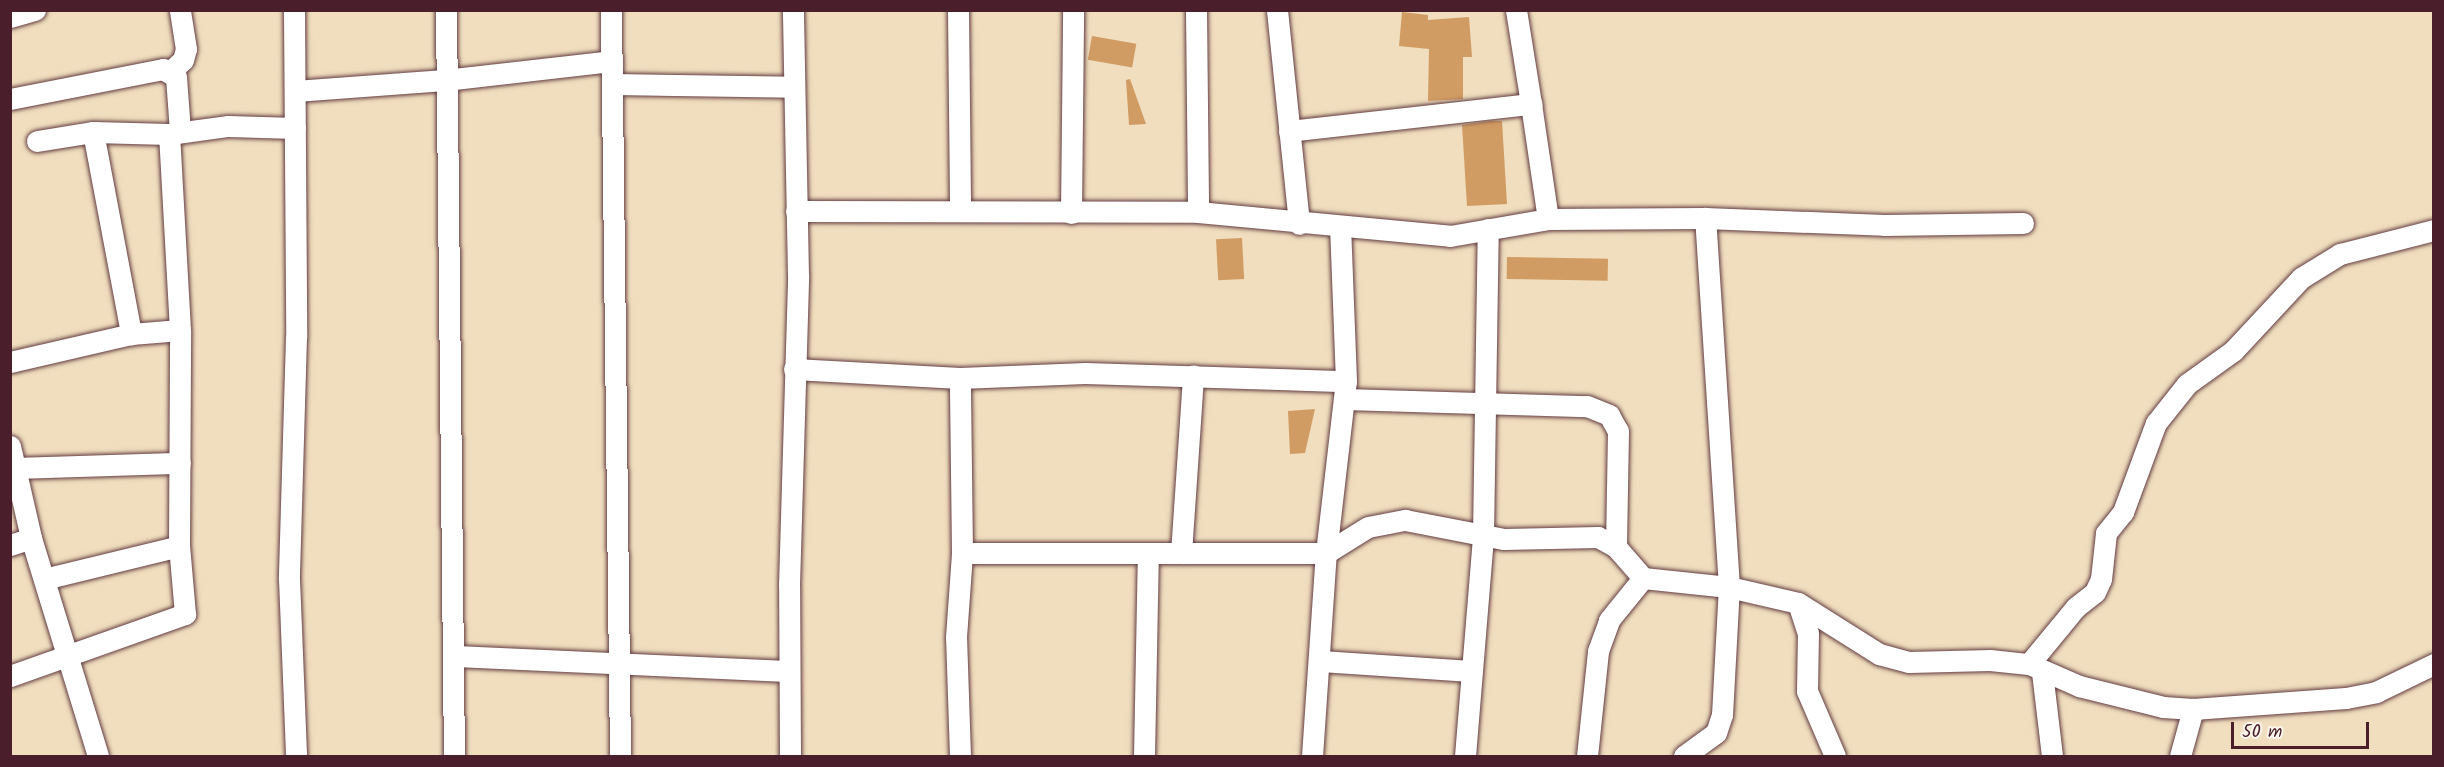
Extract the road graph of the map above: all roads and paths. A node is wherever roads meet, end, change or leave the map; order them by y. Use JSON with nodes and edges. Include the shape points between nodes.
{"nodes":[{"id":1,"x":35,"y":10,"type":"edge"},
{"id":2,"x":180,"y":10,"type":"edge"},
{"id":3,"x":294,"y":10,"type":"edge"},
{"id":4,"x":446,"y":10,"type":"edge"},
{"id":5,"x":611,"y":10,"type":"edge"},
{"id":6,"x":793,"y":10,"type":"edge"},
{"id":7,"x":958,"y":10,"type":"edge"},
{"id":8,"x":1073,"y":10,"type":"edge"},
{"id":9,"x":1196,"y":10,"type":"edge"},
{"id":10,"x":1276,"y":10,"type":"edge"},
{"id":11,"x":1516,"y":10,"type":"edge"},
{"id":12,"x":10,"y":17,"type":"edge"},
{"id":13,"x":611,"y":62,"type":"junction"},
{"id":14,"x":171,"y":71,"type":"junction"},
{"id":15,"x":445,"y":80,"type":"junction"},
{"id":16,"x":612,"y":84,"type":"junction"},
{"id":17,"x":794,"y":87,"type":"junction"},
{"id":18,"x":295,"y":91,"type":"junction"},
{"id":19,"x":10,"y":99,"type":"edge"},
{"id":20,"x":1531,"y":104,"type":"junction"},
{"id":21,"x":295,"y":128,"type":"junction"},
{"id":22,"x":1289,"y":131,"type":"junction"},
{"id":23,"x":93,"y":132,"type":"junction"},
{"id":24,"x":174,"y":133,"type":"junction"},
{"id":25,"x":37,"y":141,"type":"dead end"},
{"id":26,"x":796,"y":211,"type":"junction"},
{"id":27,"x":960,"y":211,"type":"junction"},
{"id":28,"x":1198,"y":212,"type":"junction"},
{"id":29,"x":1071,"y":213,"type":"junction"},
{"id":30,"x":1705,"y":218,"type":"junction"},
{"id":31,"x":1548,"y":219,"type":"junction"},
{"id":32,"x":2023,"y":223,"type":"dead end"},
{"id":33,"x":1299,"y":224,"type":"junction"},
{"id":34,"x":1340,"y":228,"type":"junction"},
{"id":35,"x":1488,"y":229,"type":"junction"},
{"id":36,"x":2433,"y":230,"type":"edge"},
{"id":37,"x":180,"y":330,"type":"junction"},
{"id":38,"x":131,"y":334,"type":"junction"},
{"id":39,"x":10,"y":362,"type":"edge"},
{"id":40,"x":794,"y":369,"type":"junction"},
{"id":41,"x":1193,"y":375,"type":"junction"},
{"id":42,"x":960,"y":378,"type":"junction"},
{"id":43,"x":1346,"y":390,"type":"junction"},
{"id":44,"x":1484,"y":403,"type":"junction"},
{"id":45,"x":10,"y":446,"type":"edge"},
{"id":46,"x":180,"y":463,"type":"junction"},
{"id":47,"x":17,"y":468,"type":"junction"},
{"id":48,"x":1483,"y":535,"type":"junction"},
{"id":49,"x":31,"y":538,"type":"junction"},
{"id":50,"x":10,"y":545,"type":"edge"},
{"id":51,"x":178,"y":546,"type":"junction"},
{"id":52,"x":1616,"y":547,"type":"junction"},
{"id":53,"x":962,"y":553,"type":"junction"},
{"id":54,"x":1181,"y":553,"type":"junction"},
{"id":55,"x":1326,"y":553,"type":"junction"},
{"id":56,"x":1148,"y":554,"type":"junction"},
{"id":57,"x":1643,"y":578,"type":"junction"},
{"id":58,"x":44,"y":579,"type":"junction"},
{"id":59,"x":1729,"y":587,"type":"junction"},
{"id":60,"x":1798,"y":603,"type":"junction"},
{"id":61,"x":67,"y":653,"type":"junction"},
{"id":62,"x":455,"y":656,"type":"junction"},
{"id":63,"x":1320,"y":661,"type":"junction"},
{"id":64,"x":618,"y":662,"type":"junction"},
{"id":65,"x":2433,"y":664,"type":"edge"},
{"id":66,"x":2035,"y":668,"type":"junction"},
{"id":67,"x":788,"y":671,"type":"junction"},
{"id":68,"x":1472,"y":671,"type":"junction"},
{"id":69,"x":10,"y":676,"type":"edge"},
{"id":70,"x":2193,"y":709,"type":"junction"},
{"id":71,"x":98,"y":756,"type":"edge"},
{"id":72,"x":296,"y":756,"type":"edge"},
{"id":73,"x":454,"y":756,"type":"edge"},
{"id":74,"x":620,"y":756,"type":"edge"},
{"id":75,"x":790,"y":756,"type":"edge"},
{"id":76,"x":960,"y":756,"type":"edge"},
{"id":77,"x":1144,"y":756,"type":"edge"},
{"id":78,"x":1312,"y":756,"type":"edge"},
{"id":79,"x":1464,"y":756,"type":"edge"},
{"id":80,"x":1587,"y":756,"type":"edge"},
{"id":81,"x":1684,"y":756,"type":"edge"},
{"id":82,"x":1835,"y":756,"type":"edge"},
{"id":83,"x":2052,"y":756,"type":"edge"},
{"id":84,"x":2180,"y":756,"type":"edge"}],
"edges":[{"from":1,"to":12,"type":"street"},
{"from":2,"to":14,"type":"street","via":[[186,49],[183,60]]},
{"from":3,"to":18,"type":"street"},
{"from":4,"to":15,"type":"street"},
{"from":5,"to":13,"type":"street"},
{"from":6,"to":17,"type":"street"},
{"from":7,"to":27,"type":"street"},
{"from":8,"to":29,"type":"street"},
{"from":9,"to":28,"type":"street"},
{"from":10,"to":22,"type":"street"},
{"from":11,"to":20,"type":"street"},
{"from":13,"to":15,"type":"street"},
{"from":13,"to":16,"type":"street"},
{"from":14,"to":19,"type":"street","via":[[163,69]]},
{"from":14,"to":24,"type":"street","via":[[176,77]]},
{"from":15,"to":18,"type":"street"},
{"from":15,"to":62,"type":"street"},
{"from":16,"to":17,"type":"street"},
{"from":16,"to":64,"type":"street"},
{"from":17,"to":26,"type":"street"},
{"from":18,"to":21,"type":"street"},
{"from":20,"to":22,"type":"street"},
{"from":20,"to":31,"type":"street"},
{"from":21,"to":24,"type":"street","via":[[228,126]]},
{"from":21,"to":72,"type":"street","via":[[296,337],[289,579]]},
{"from":22,"to":33,"type":"street"},
{"from":23,"to":24,"type":"street"},
{"from":23,"to":25,"type":"street"},
{"from":23,"to":38,"type":"street"},
{"from":24,"to":37,"type":"street"},
{"from":26,"to":27,"type":"street"},
{"from":26,"to":40,"type":"street"},
{"from":27,"to":29,"type":"street"},
{"from":28,"to":29,"type":"street"},
{"from":28,"to":33,"type":"street"},
{"from":30,"to":31,"type":"street"},
{"from":30,"to":32,"type":"street","via":[[1884,225]]},
{"from":30,"to":59,"type":"street"},
{"from":31,"to":35,"type":"street"},
{"from":33,"to":34,"type":"street"},
{"from":34,"to":35,"type":"street","via":[[1450,236]]},
{"from":34,"to":43,"type":"street"},
{"from":35,"to":44,"type":"street"},
{"from":36,"to":66,"type":"street","via":[[2340,254],[2301,278],[2233,351],[2187,384],[2156,423],[2123,512],[2106,533],[2096,592],[2076,607]]},
{"from":37,"to":38,"type":"street"},
{"from":37,"to":46,"type":"street"},
{"from":38,"to":39,"type":"street"},
{"from":40,"to":42,"type":"street"},
{"from":40,"to":67,"type":"street"},
{"from":41,"to":42,"type":"street","via":[[1085,373]]},
{"from":41,"to":43,"type":"street"},
{"from":41,"to":54,"type":"street"},
{"from":42,"to":53,"type":"street"},
{"from":43,"to":44,"type":"street"},
{"from":43,"to":55,"type":"street"},
{"from":44,"to":48,"type":"street"},
{"from":44,"to":52,"type":"street","via":[[1587,406],[1609,415],[1618,431]]},
{"from":45,"to":47,"type":"street"},
{"from":46,"to":47,"type":"street"},
{"from":46,"to":51,"type":"street"},
{"from":47,"to":49,"type":"street"},
{"from":48,"to":52,"type":"street","via":[[1504,539],[1598,537]]},
{"from":48,"to":55,"type":"street","via":[[1405,520],[1368,526]]},
{"from":48,"to":68,"type":"street"},
{"from":49,"to":50,"type":"street"},
{"from":49,"to":58,"type":"street"},
{"from":51,"to":58,"type":"street"},
{"from":51,"to":61,"type":"street","via":[[185,614]]},
{"from":52,"to":57,"type":"street"},
{"from":53,"to":56,"type":"street"},
{"from":53,"to":76,"type":"street","via":[[956,637]]},
{"from":54,"to":55,"type":"street"},
{"from":54,"to":56,"type":"street"},
{"from":55,"to":63,"type":"street"},
{"from":56,"to":77,"type":"street"},
{"from":57,"to":59,"type":"street"},
{"from":57,"to":80,"type":"street","via":[[1609,620],[1598,651]]},
{"from":58,"to":61,"type":"street"},
{"from":59,"to":60,"type":"street"},
{"from":59,"to":81,"type":"street","via":[[1722,715],[1716,733]]},
{"from":60,"to":66,"type":"street","via":[[1879,654],[1909,663],[1990,660]]},
{"from":60,"to":82,"type":"street","via":[[1808,633],[1807,692]]},
{"from":61,"to":69,"type":"street"},
{"from":61,"to":71,"type":"street"},
{"from":62,"to":64,"type":"street"},
{"from":62,"to":73,"type":"street"},
{"from":63,"to":68,"type":"street"},
{"from":63,"to":78,"type":"street"},
{"from":64,"to":67,"type":"street"},
{"from":64,"to":74,"type":"street"},
{"from":65,"to":70,"type":"street","via":[[2376,692],[2346,698]]},
{"from":66,"to":70,"type":"street","via":[[2163,707]]},
{"from":66,"to":83,"type":"street"},
{"from":67,"to":75,"type":"street"},
{"from":68,"to":79,"type":"street"},
{"from":70,"to":84,"type":"street"}]}
